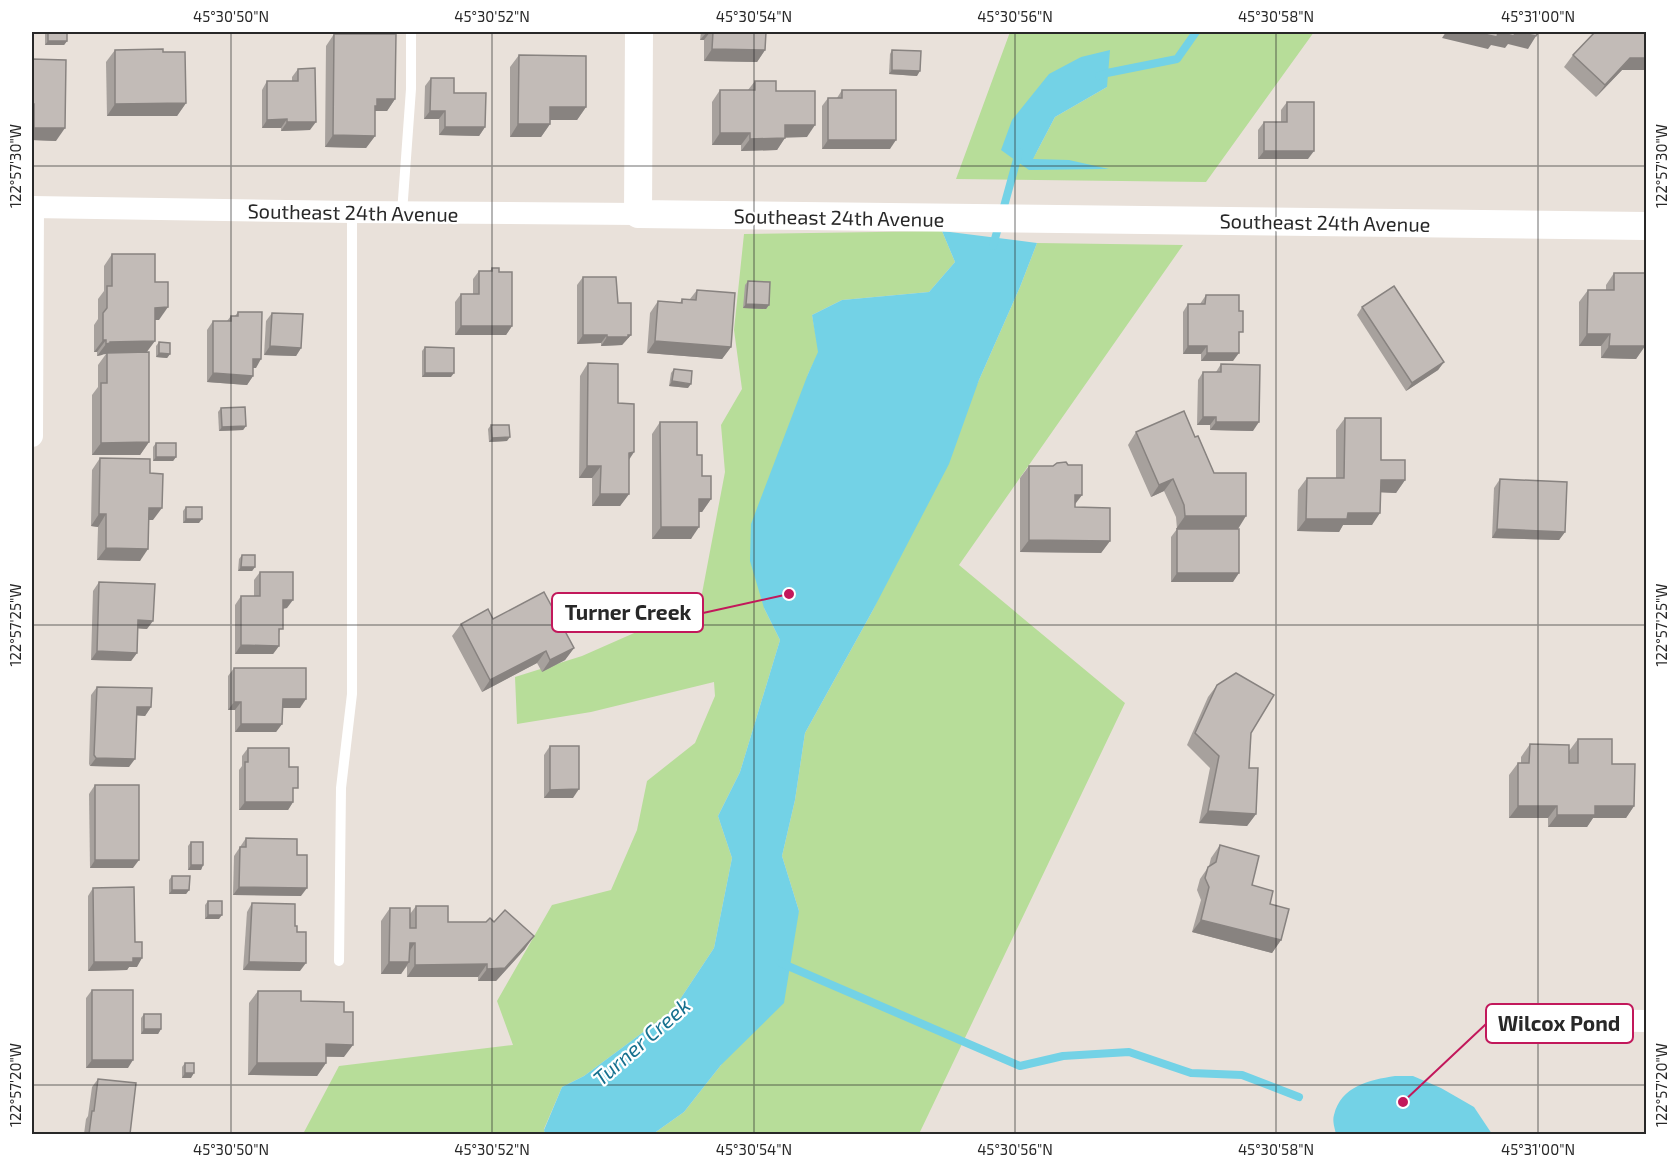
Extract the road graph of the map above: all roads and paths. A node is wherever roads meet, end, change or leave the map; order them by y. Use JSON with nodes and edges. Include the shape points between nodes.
{"nodes":[{"id":1,"x":411,"y":32,"type":"edge"},
{"id":2,"x":639,"y":32,"type":"edge"},
{"id":3,"x":32,"y":207,"type":"edge"},
{"id":4,"x":352,"y":212,"type":"junction"},
{"id":5,"x":402,"y":213,"type":"junction"},
{"id":6,"x":638,"y":214,"type":"junction"},
{"id":7,"x":1647,"y":226,"type":"edge"},
{"id":8,"x":32,"y":436,"type":"edge"},
{"id":9,"x":339,"y":961,"type":"dead end"},
{"id":10,"x":1496,"y":1019,"type":"dead end"},
{"id":11,"x":1647,"y":1021,"type":"edge"}],
"edges":[{"from":1,"to":5,"type":"lane"},
{"from":2,"to":6,"type":"street"},
{"from":3,"to":4,"type":"street","name":"Southeast 24th Avenue"},
{"from":3,"to":8,"type":"street"},
{"from":4,"to":5,"type":"street","name":"Southeast 24th Avenue"},
{"from":4,"to":9,"type":"lane","via":[[352,694],[341,788]]},
{"from":5,"to":6,"type":"street","name":"Southeast 24th Avenue"},
{"from":6,"to":7,"type":"street","name":"Southeast 24th Avenue"},
{"from":10,"to":11,"type":"street"}]}
